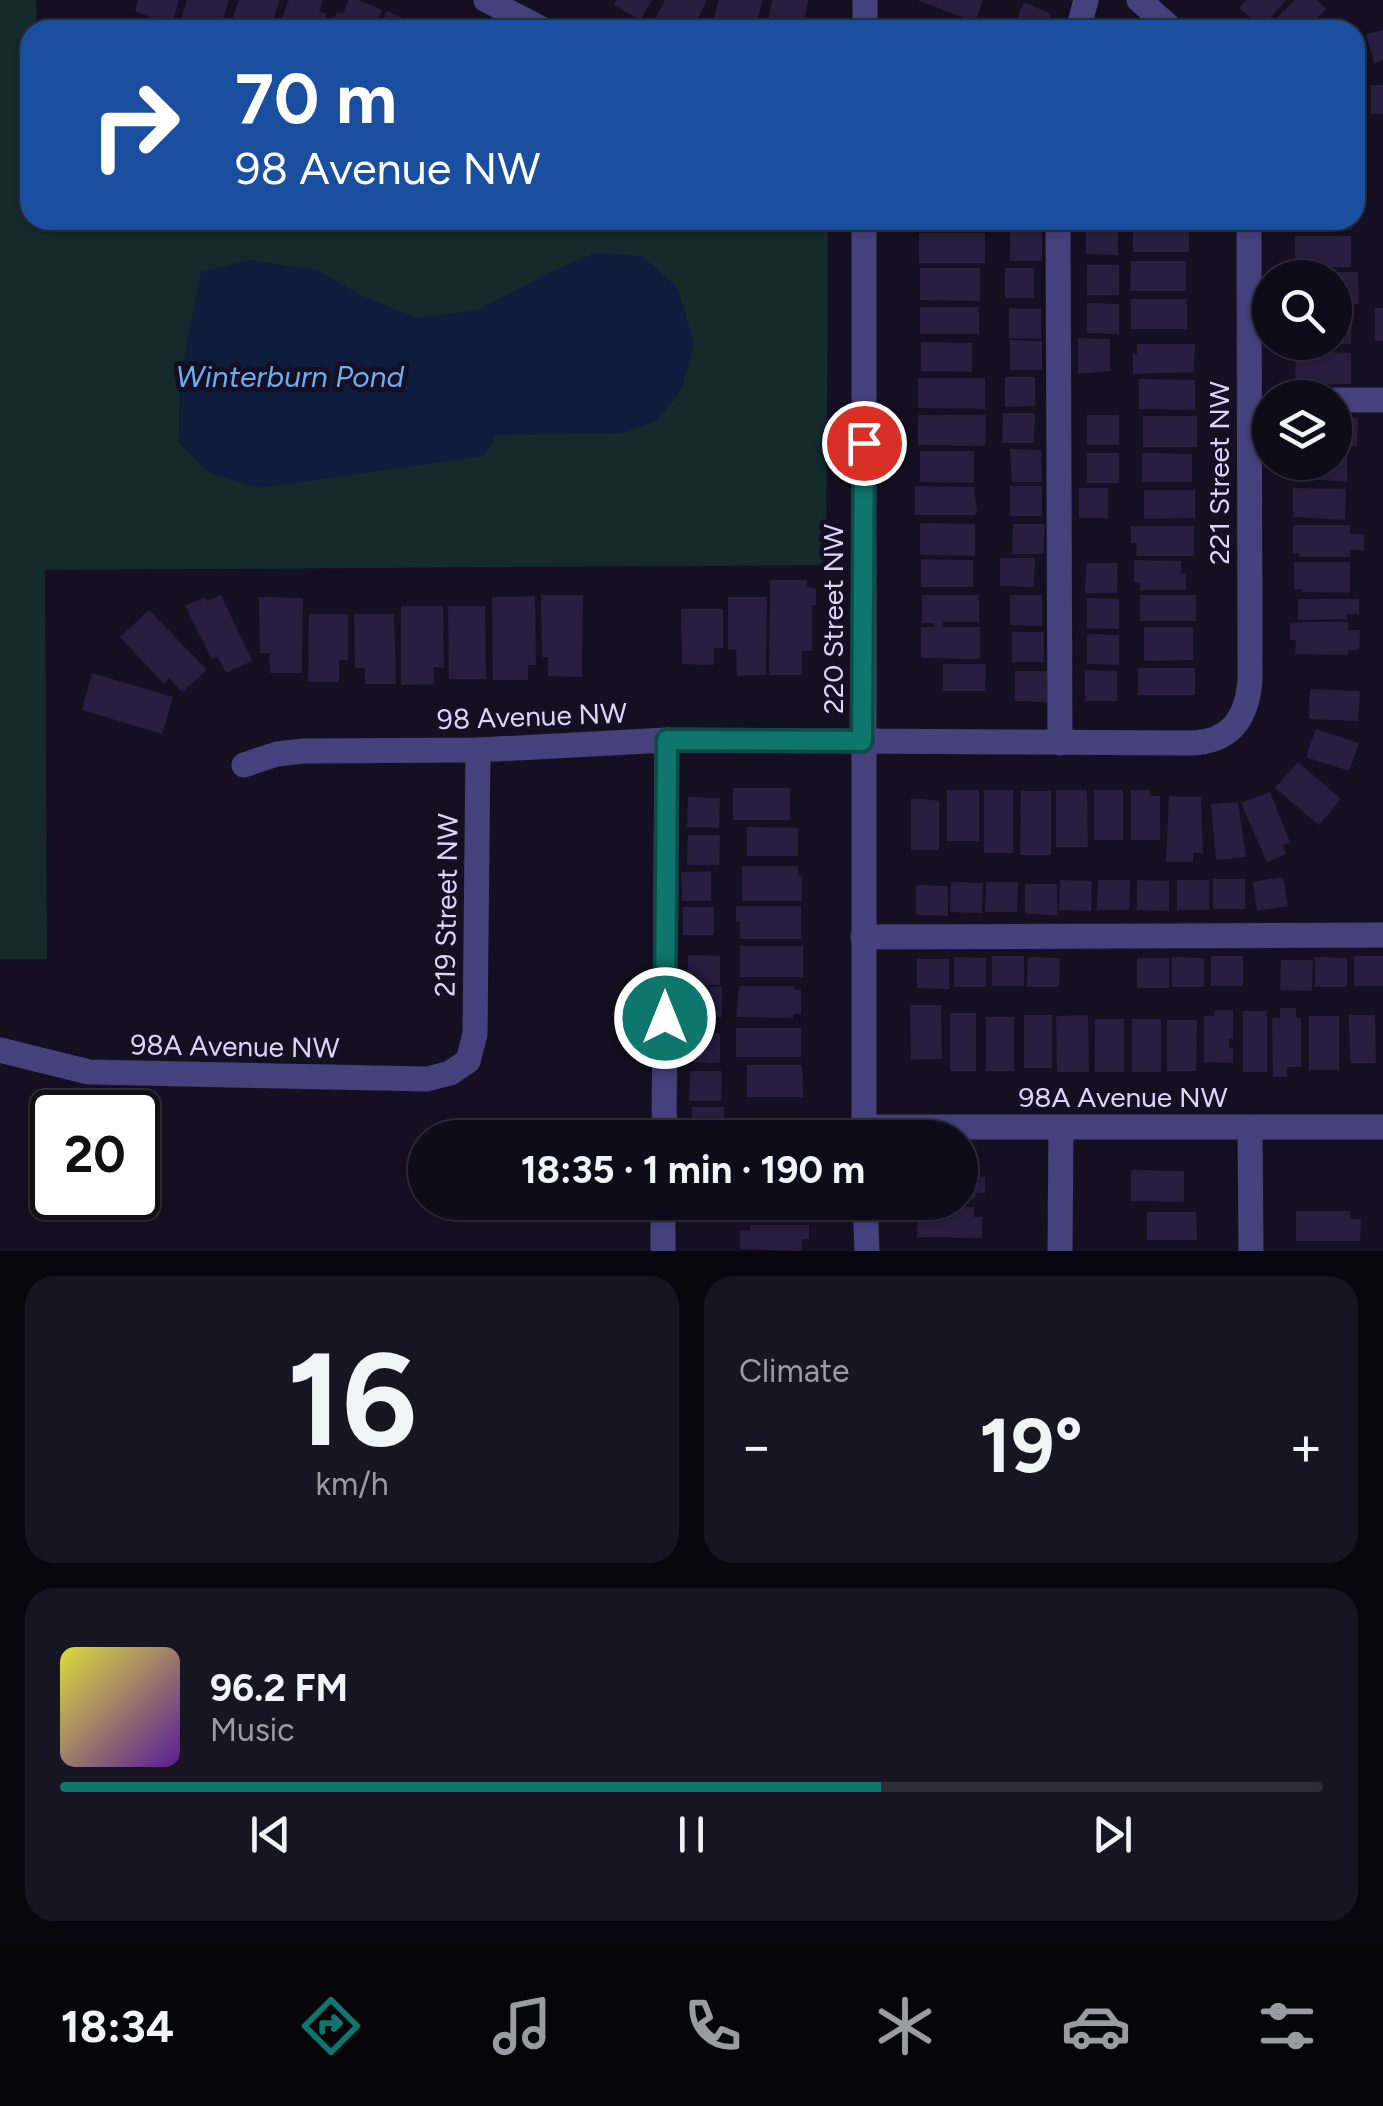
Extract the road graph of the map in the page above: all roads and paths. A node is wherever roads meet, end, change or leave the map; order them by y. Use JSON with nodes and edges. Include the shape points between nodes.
{"nodes":[{"id":1,"x":486,"y":0,"type":"edge"},
{"id":2,"x":1139,"y":0,"type":"edge"},
{"id":3,"x":525,"y":20,"type":"edge"},
{"id":4,"x":1162,"y":20,"type":"edge"},
{"id":5,"x":864,"y":230,"type":"edge"},
{"id":6,"x":1058,"y":230,"type":"edge"},
{"id":7,"x":1250,"y":230,"type":"edge"},
{"id":8,"x":1259,"y":380,"type":"edge"},
{"id":9,"x":1352,"y":400,"type":"edge"},
{"id":10,"x":1383,"y":400,"type":"edge"},
{"id":11,"x":1257,"y":480,"type":"edge"},
{"id":12,"x":1238,"y":724,"type":"joint"},
{"id":13,"x":667,"y":740,"type":"junction"},
{"id":14,"x":862,"y":741,"type":"junction"},
{"id":15,"x":1060,"y":743,"type":"junction"},
{"id":16,"x":478,"y":750,"type":"junction"},
{"id":17,"x":244,"y":764,"type":"dead end"},
{"id":18,"x":1383,"y":935,"type":"edge"},
{"id":19,"x":863,"y":937,"type":"junction"},
{"id":20,"x":0,"y":1050,"type":"edge"},
{"id":21,"x":468,"y":1061,"type":"joint"},
{"id":22,"x":664,"y":1120,"type":"edge"},
{"id":23,"x":863,"y":1120,"type":"edge"},
{"id":24,"x":1250,"y":1127,"type":"junction"},
{"id":25,"x":1383,"y":1127,"type":"edge"},
{"id":26,"x":1061,"y":1128,"type":"junction"},
{"id":27,"x":978,"y":1130,"type":"edge"},
{"id":28,"x":663,"y":1220,"type":"edge"},
{"id":29,"x":866,"y":1220,"type":"edge"},
{"id":30,"x":662,"y":1251,"type":"edge"},
{"id":31,"x":867,"y":1251,"type":"edge"},
{"id":32,"x":1060,"y":1251,"type":"edge"},
{"id":33,"x":1250,"y":1251,"type":"edge"}],
"edges":[{"from":1,"to":3,"type":"street"},
{"from":2,"to":4,"type":"street"},
{"from":5,"to":14,"type":"street","name":"220 Street NW"},
{"from":6,"to":15,"type":"street"},
{"from":7,"to":8,"type":"street","name":"221 Street NW"},
{"from":9,"to":10,"type":"street"},
{"from":11,"to":12,"type":"street","name":"221 Street NW","via":[[1250,680]]},
{"from":12,"to":15,"type":"street","name":"98 Avenue NW","via":[[1204,743]]},
{"from":13,"to":14,"type":"street","name":"98 Avenue NW"},
{"from":13,"to":16,"type":"street","name":"98 Avenue NW"},
{"from":13,"to":22,"type":"street"},
{"from":14,"to":15,"type":"street","name":"98 Avenue NW"},
{"from":14,"to":19,"type":"street","name":"220 Street NW"},
{"from":16,"to":17,"type":"street","name":"98 Avenue NW","via":[[304,750]]},
{"from":16,"to":21,"type":"street","name":"219 Street NW","via":[[475,1034]]},
{"from":18,"to":19,"type":"street"},
{"from":19,"to":23,"type":"street","name":"220 Street NW"},
{"from":20,"to":21,"type":"street","name":"98A Avenue NW","via":[[89,1072],[144,1075],[427,1078],[450,1074]]},
{"from":24,"to":25,"type":"street","name":"98A Avenue NW"},
{"from":24,"to":26,"type":"street","name":"98A Avenue NW"},
{"from":24,"to":33,"type":"street"},
{"from":26,"to":27,"type":"street","name":"98A Avenue NW"},
{"from":26,"to":32,"type":"street"},
{"from":28,"to":30,"type":"street"},
{"from":29,"to":31,"type":"street"}]}
